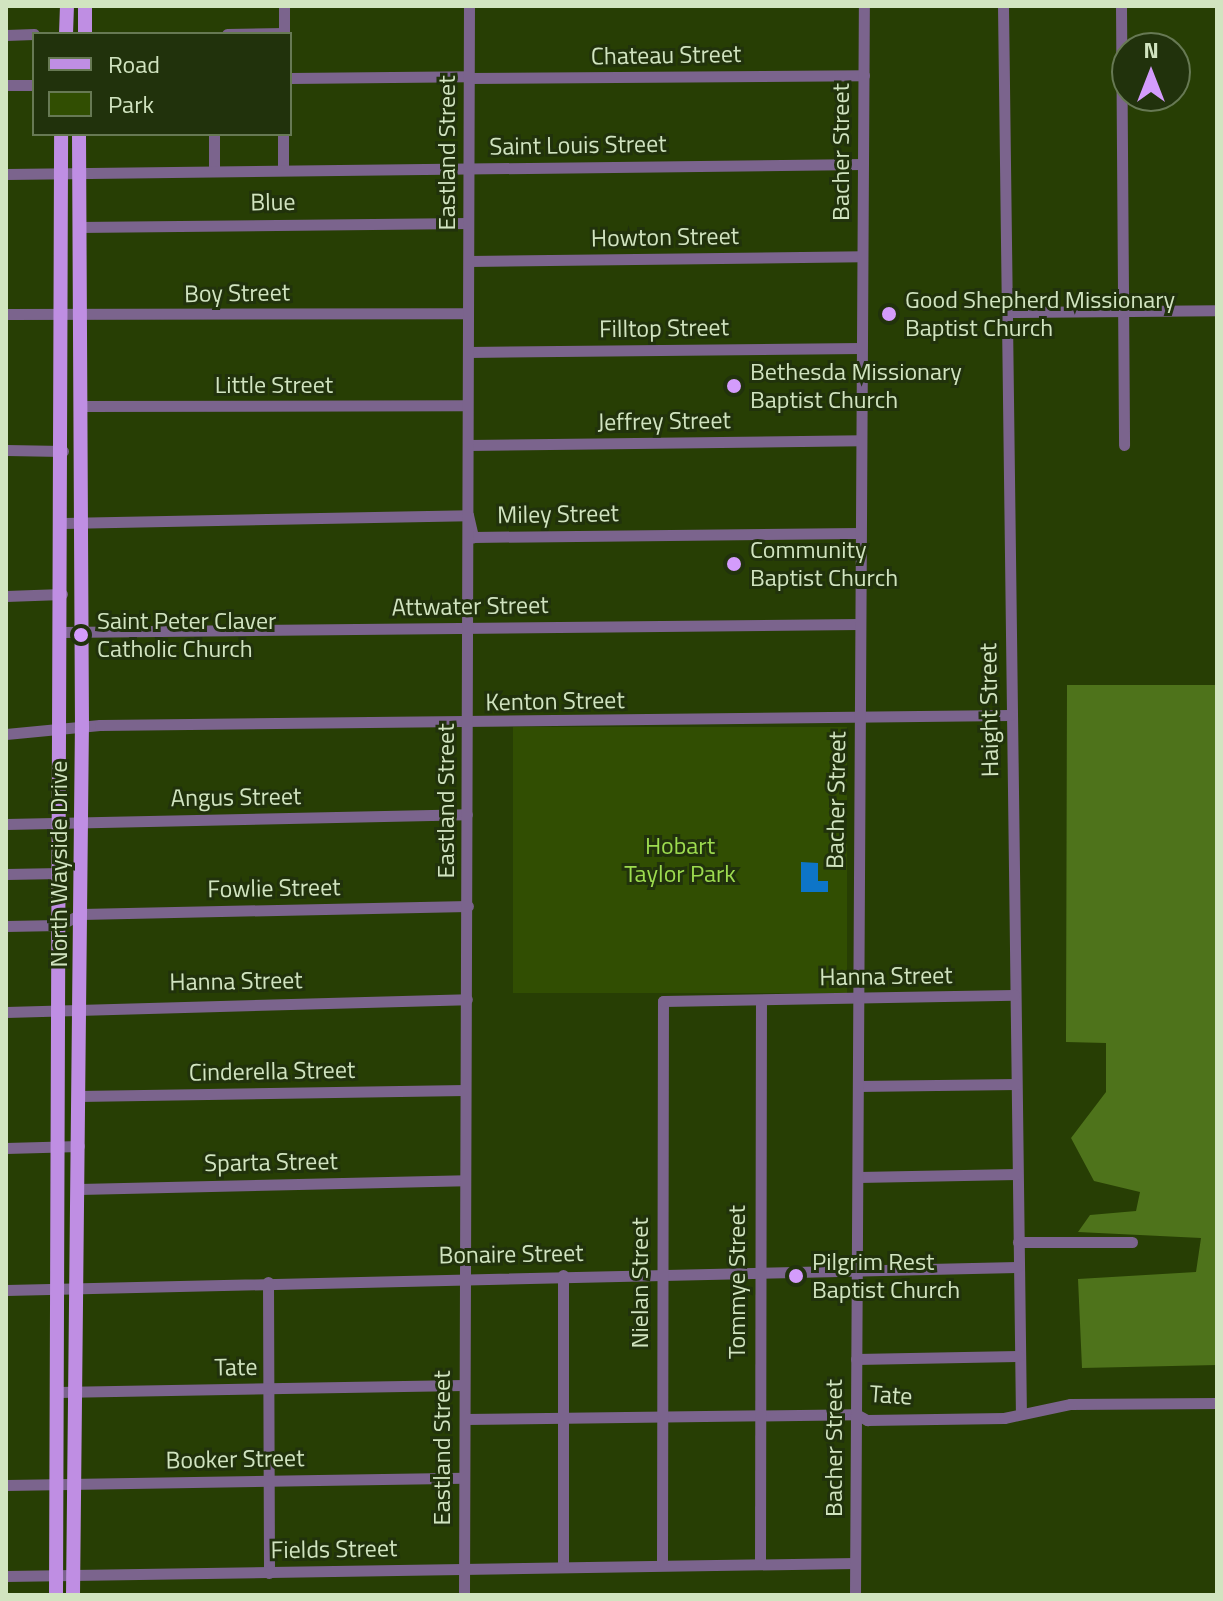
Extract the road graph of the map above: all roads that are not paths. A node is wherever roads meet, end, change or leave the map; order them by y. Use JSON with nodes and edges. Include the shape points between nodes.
{"nodes":[{"id":1,"x":67,"y":6,"type":"edge"},
{"id":2,"x":85,"y":6,"type":"edge"},
{"id":3,"x":284,"y":6,"type":"edge"},
{"id":4,"x":469,"y":6,"type":"edge"},
{"id":5,"x":864,"y":6,"type":"edge"},
{"id":6,"x":1003,"y":6,"type":"edge"},
{"id":7,"x":1121,"y":6,"type":"edge"},
{"id":8,"x":66,"y":32,"type":"edge"},
{"id":9,"x":84,"y":32,"type":"edge"},
{"id":10,"x":284,"y":32,"type":"edge"},
{"id":11,"x":32,"y":34,"type":"edge"},
{"id":12,"x":6,"y":35,"type":"edge"},
{"id":13,"x":864,"y":75,"type":"junction"},
{"id":14,"x":469,"y":77,"type":"junction"},
{"id":15,"x":292,"y":78,"type":"edge"},
{"id":16,"x":6,"y":85,"type":"edge"},
{"id":17,"x":32,"y":85,"type":"edge"},
{"id":18,"x":61,"y":136,"type":"edge"},
{"id":19,"x":79,"y":136,"type":"edge"},
{"id":20,"x":214,"y":136,"type":"edge"},
{"id":21,"x":283,"y":136,"type":"edge"},
{"id":22,"x":863,"y":164,"type":"junction"},
{"id":23,"x":469,"y":168,"type":"junction"},
{"id":24,"x":283,"y":169,"type":"junction"},
{"id":25,"x":214,"y":170,"type":"junction"},
{"id":26,"x":58,"y":173,"type":"junction"},
{"id":27,"x":78,"y":173,"type":"junction"},
{"id":28,"x":6,"y":174,"type":"edge"},
{"id":29,"x":468,"y":223,"type":"junction"},
{"id":30,"x":78,"y":227,"type":"junction"},
{"id":31,"x":862,"y":256,"type":"junction"},
{"id":32,"x":469,"y":261,"type":"junction"},
{"id":33,"x":1124,"y":310,"type":"junction"},
{"id":34,"x":1217,"y":310,"type":"edge"},
{"id":35,"x":1006,"y":312,"type":"junction"},
{"id":36,"x":468,"y":313,"type":"junction"},
{"id":37,"x":6,"y":314,"type":"edge"},
{"id":38,"x":58,"y":315,"type":"junction"},
{"id":39,"x":77,"y":315,"type":"junction"},
{"id":40,"x":861,"y":348,"type":"junction"},
{"id":41,"x":468,"y":352,"type":"junction"},
{"id":42,"x":467,"y":405,"type":"junction"},
{"id":43,"x":80,"y":406,"type":"junction"},
{"id":44,"x":861,"y":440,"type":"junction"},
{"id":45,"x":468,"y":445,"type":"junction"},
{"id":46,"x":1124,"y":445,"type":"dead end"},
{"id":47,"x":6,"y":450,"type":"edge"},
{"id":48,"x":63,"y":451,"type":"junction"},
{"id":49,"x":82,"y":451,"type":"junction"},
{"id":50,"x":468,"y":515,"type":"junction"},
{"id":51,"x":63,"y":523,"type":"junction"},
{"id":52,"x":82,"y":523,"type":"junction"},
{"id":53,"x":860,"y":533,"type":"junction"},
{"id":54,"x":62,"y":594,"type":"junction"},
{"id":55,"x":6,"y":596,"type":"edge"},
{"id":56,"x":859,"y":624,"type":"junction"},
{"id":57,"x":468,"y":628,"type":"junction"},
{"id":58,"x":62,"y":632,"type":"junction"},
{"id":59,"x":81,"y":632,"type":"junction"},
{"id":60,"x":1010,"y":715,"type":"junction"},
{"id":61,"x":859,"y":718,"type":"junction"},
{"id":62,"x":468,"y":725,"type":"junction"},
{"id":63,"x":82,"y":728,"type":"junction"},
{"id":64,"x":61,"y":732,"type":"junction"},
{"id":65,"x":6,"y":734,"type":"edge"},
{"id":66,"x":467,"y":814,"type":"junction"},
{"id":67,"x":61,"y":823,"type":"junction"},
{"id":68,"x":80,"y":823,"type":"junction"},
{"id":69,"x":6,"y":824,"type":"edge"},
{"id":70,"x":61,"y":873,"type":"junction"},
{"id":71,"x":6,"y":874,"type":"edge"},
{"id":72,"x":468,"y":906,"type":"junction"},
{"id":73,"x":81,"y":914,"type":"junction"},
{"id":74,"x":60,"y":925,"type":"junction"},
{"id":75,"x":6,"y":926,"type":"edge"},
{"id":76,"x":1014,"y":995,"type":"junction"},
{"id":77,"x":467,"y":999,"type":"junction"},
{"id":78,"x":858,"y":999,"type":"junction"},
{"id":79,"x":761,"y":1000,"type":"junction"},
{"id":80,"x":663,"y":1001,"type":"joint"},
{"id":81,"x":80,"y":1006,"type":"junction"},
{"id":82,"x":60,"y":1011,"type":"junction"},
{"id":83,"x":6,"y":1012,"type":"edge"},
{"id":84,"x":1016,"y":1084,"type":"junction"},
{"id":85,"x":858,"y":1086,"type":"junction"},
{"id":86,"x":465,"y":1090,"type":"junction"},
{"id":87,"x":79,"y":1096,"type":"junction"},
{"id":88,"x":79,"y":1146,"type":"junction"},
{"id":89,"x":59,"y":1147,"type":"junction"},
{"id":90,"x":6,"y":1148,"type":"edge"},
{"id":91,"x":1017,"y":1174,"type":"junction"},
{"id":92,"x":858,"y":1177,"type":"junction"},
{"id":93,"x":465,"y":1180,"type":"junction"},
{"id":94,"x":79,"y":1189,"type":"junction"},
{"id":95,"x":1018,"y":1242,"type":"junction"},
{"id":96,"x":1132,"y":1242,"type":"dead end"},
{"id":97,"x":1017,"y":1267,"type":"junction"},
{"id":98,"x":858,"y":1270,"type":"junction"},
{"id":99,"x":759,"y":1272,"type":"junction"},
{"id":100,"x":662,"y":1273,"type":"junction"},
{"id":101,"x":563,"y":1275,"type":"junction"},
{"id":102,"x":465,"y":1277,"type":"junction"},
{"id":103,"x":268,"y":1282,"type":"junction"},
{"id":104,"x":78,"y":1286,"type":"junction"},
{"id":105,"x":58,"y":1289,"type":"junction"},
{"id":106,"x":6,"y":1290,"type":"edge"},
{"id":107,"x":1019,"y":1356,"type":"junction"},
{"id":108,"x":856,"y":1359,"type":"junction"},
{"id":109,"x":464,"y":1385,"type":"junction"},
{"id":110,"x":268,"y":1389,"type":"junction"},
{"id":111,"x":78,"y":1391,"type":"junction"},
{"id":112,"x":58,"y":1392,"type":"junction"},
{"id":113,"x":1217,"y":1403,"type":"edge"},
{"id":114,"x":1021,"y":1413,"type":"junction"},
{"id":115,"x":856,"y":1414,"type":"junction"},
{"id":116,"x":760,"y":1416,"type":"junction"},
{"id":117,"x":661,"y":1417,"type":"junction"},
{"id":118,"x":563,"y":1418,"type":"junction"},
{"id":119,"x":465,"y":1419,"type":"junction"},
{"id":120,"x":464,"y":1478,"type":"junction"},
{"id":121,"x":269,"y":1480,"type":"junction"},
{"id":122,"x":74,"y":1483,"type":"junction"},
{"id":123,"x":57,"y":1484,"type":"junction"},
{"id":124,"x":6,"y":1485,"type":"edge"},
{"id":125,"x":855,"y":1563,"type":"junction"},
{"id":126,"x":760,"y":1564,"type":"junction"},
{"id":127,"x":662,"y":1565,"type":"junction"},
{"id":128,"x":563,"y":1566,"type":"junction"},
{"id":129,"x":465,"y":1569,"type":"junction"},
{"id":130,"x":72,"y":1573,"type":"junction"},
{"id":131,"x":269,"y":1573,"type":"junction"},
{"id":132,"x":56,"y":1574,"type":"junction"},
{"id":133,"x":6,"y":1576,"type":"edge"},
{"id":134,"x":56,"y":1595,"type":"edge"},
{"id":135,"x":73,"y":1595,"type":"edge"},
{"id":136,"x":464,"y":1595,"type":"edge"},
{"id":137,"x":855,"y":1595,"type":"edge"}],
"edges":[{"from":1,"to":8,"type":"main road"},
{"from":2,"to":9,"type":"main road"},
{"from":3,"to":10,"type":"street"},
{"from":4,"to":14,"type":"street","name":"Eastland Street"},
{"from":5,"to":13,"type":"street","name":"Bacher Street"},
{"from":6,"to":35,"type":"street","name":"Haight Street"},
{"from":7,"to":33,"type":"street"},
{"from":11,"to":12,"type":"street"},
{"from":13,"to":14,"type":"street","name":"Chateau Street"},
{"from":13,"to":22,"type":"street","name":"Bacher Street"},
{"from":14,"to":15,"type":"street","name":"Chateau Street"},
{"from":14,"to":23,"type":"street","name":"Eastland Street"},
{"from":16,"to":17,"type":"street"},
{"from":18,"to":26,"type":"main road","name":"North Wayside Drive"},
{"from":19,"to":27,"type":"main road","name":"North Wayside Drive"},
{"from":20,"to":25,"type":"street"},
{"from":21,"to":24,"type":"street"},
{"from":22,"to":23,"type":"street","name":"Saint Louis Street"},
{"from":22,"to":31,"type":"street","name":"Bacher Street"},
{"from":23,"to":24,"type":"street","name":"Saint Louis Street"},
{"from":23,"to":29,"type":"street","name":"Eastland Street"},
{"from":24,"to":25,"type":"street","name":"Saint Louis Street"},
{"from":25,"to":27,"type":"street","name":"Saint Louis Street"},
{"from":26,"to":27,"type":"street","name":"Saint Louis Street"},
{"from":26,"to":28,"type":"street","name":"Saint Louis Street"},
{"from":26,"to":38,"type":"main road","name":"North Wayside Drive"},
{"from":27,"to":30,"type":"main road","name":"North Wayside Drive"},
{"from":29,"to":30,"type":"street","name":"Blue"},
{"from":29,"to":32,"type":"street","name":"Eastland Street"},
{"from":30,"to":39,"type":"main road","name":"North Wayside Drive"},
{"from":31,"to":32,"type":"street","name":"Howton Street"},
{"from":31,"to":40,"type":"street","name":"Bacher Street"},
{"from":32,"to":36,"type":"street","name":"Eastland Street"},
{"from":33,"to":34,"type":"street"},
{"from":33,"to":35,"type":"street"},
{"from":33,"to":46,"type":"street"},
{"from":35,"to":60,"type":"street","name":"Haight Street"},
{"from":36,"to":39,"type":"street","name":"Boy Street"},
{"from":36,"to":41,"type":"street","name":"Eastland Street"},
{"from":37,"to":38,"type":"street","name":"Boy Street"},
{"from":38,"to":39,"type":"street","name":"Boy Street"},
{"from":38,"to":48,"type":"main road","name":"North Wayside Drive"},
{"from":39,"to":43,"type":"main road","name":"North Wayside Drive"},
{"from":40,"to":41,"type":"street","name":"Filltop Street"},
{"from":40,"to":44,"type":"street","name":"Bacher Street"},
{"from":41,"to":42,"type":"street","name":"Eastland Street"},
{"from":42,"to":43,"type":"street","name":"Little Street"},
{"from":42,"to":45,"type":"street","name":"Eastland Street"},
{"from":43,"to":49,"type":"main road","name":"North Wayside Drive"},
{"from":44,"to":45,"type":"street","name":"Jeffrey Street"},
{"from":44,"to":53,"type":"street","name":"Bacher Street"},
{"from":45,"to":50,"type":"street","name":"Eastland Street"},
{"from":47,"to":48,"type":"street"},
{"from":48,"to":49,"type":"main road"},
{"from":48,"to":51,"type":"main road","name":"North Wayside Drive"},
{"from":49,"to":52,"type":"main road","name":"North Wayside Drive"},
{"from":50,"to":52,"type":"street","name":"Miley Street"},
{"from":50,"to":53,"type":"street","name":"Miley Street","via":[[473,537]]},
{"from":50,"to":57,"type":"street","name":"Eastland Street"},
{"from":51,"to":52,"type":"street","name":"Miley Street"},
{"from":51,"to":54,"type":"main road","name":"North Wayside Drive"},
{"from":52,"to":59,"type":"main road","name":"North Wayside Drive"},
{"from":53,"to":56,"type":"street","name":"Bacher Street"},
{"from":54,"to":55,"type":"street"},
{"from":54,"to":58,"type":"main road","name":"North Wayside Drive"},
{"from":56,"to":57,"type":"street","name":"Attwater Street"},
{"from":56,"to":61,"type":"street","name":"Bacher Street"},
{"from":57,"to":59,"type":"street","name":"Attwater Street"},
{"from":57,"to":62,"type":"street","name":"Eastland Street"},
{"from":58,"to":59,"type":"street","name":"Attwater Street"},
{"from":58,"to":64,"type":"main road","name":"North Wayside Drive"},
{"from":59,"to":63,"type":"main road","name":"North Wayside Drive"},
{"from":60,"to":61,"type":"street","name":"Kenton Street"},
{"from":60,"to":76,"type":"street","name":"Haight Street"},
{"from":61,"to":62,"type":"street","name":"Kenton Street"},
{"from":61,"to":78,"type":"street","name":"Bacher Street"},
{"from":62,"to":63,"type":"street","name":"Kenton Street"},
{"from":62,"to":66,"type":"street","name":"Eastland Street"},
{"from":63,"to":64,"type":"street","name":"Kenton Street"},
{"from":63,"to":68,"type":"main road","name":"North Wayside Drive"},
{"from":64,"to":65,"type":"street","name":"Kenton Street"},
{"from":64,"to":67,"type":"main road","name":"North Wayside Drive"},
{"from":66,"to":68,"type":"street","name":"Angus Street"},
{"from":66,"to":72,"type":"street","name":"Eastland Street"},
{"from":67,"to":68,"type":"street","name":"Angus Street"},
{"from":67,"to":69,"type":"street","name":"Angus Street"},
{"from":67,"to":70,"type":"main road","name":"North Wayside Drive"},
{"from":68,"to":73,"type":"main road","name":"North Wayside Drive"},
{"from":70,"to":71,"type":"street"},
{"from":70,"to":74,"type":"main road","name":"North Wayside Drive"},
{"from":72,"to":73,"type":"street","name":"Fowlie Street"},
{"from":72,"to":77,"type":"street","name":"Eastland Street"},
{"from":73,"to":74,"type":"street"},
{"from":73,"to":81,"type":"main road","name":"North Wayside Drive"},
{"from":74,"to":75,"type":"street"},
{"from":74,"to":82,"type":"main road","name":"North Wayside Drive"},
{"from":76,"to":78,"type":"street","name":"Hanna Street"},
{"from":76,"to":84,"type":"street","name":"Haight Street"},
{"from":77,"to":81,"type":"street","name":"Hanna Street"},
{"from":77,"to":86,"type":"street","name":"Eastland Street"},
{"from":78,"to":79,"type":"street","name":"Hanna Street"},
{"from":78,"to":85,"type":"street","name":"Bacher Street"},
{"from":79,"to":80,"type":"street","name":"Hanna Street"},
{"from":79,"to":99,"type":"street","name":"Tommye Street"},
{"from":80,"to":100,"type":"street","name":"Nielan Street"},
{"from":81,"to":82,"type":"street","name":"Hanna Street"},
{"from":81,"to":87,"type":"main road","name":"North Wayside Drive"},
{"from":82,"to":83,"type":"street","name":"Hanna Street"},
{"from":82,"to":89,"type":"main road","name":"North Wayside Drive"},
{"from":84,"to":85,"type":"street"},
{"from":84,"to":91,"type":"street","name":"Haight Street"},
{"from":85,"to":92,"type":"street","name":"Bacher Street"},
{"from":86,"to":87,"type":"street","name":"Cinderella Street"},
{"from":86,"to":93,"type":"street","name":"Eastland Street"},
{"from":87,"to":88,"type":"main road","name":"North Wayside Drive"},
{"from":88,"to":89,"type":"street"},
{"from":88,"to":94,"type":"main road","name":"North Wayside Drive"},
{"from":89,"to":90,"type":"street"},
{"from":89,"to":105,"type":"main road","name":"North Wayside Drive"},
{"from":91,"to":92,"type":"street"},
{"from":91,"to":95,"type":"street","name":"Haight Street"},
{"from":92,"to":98,"type":"street","name":"Bacher Street"},
{"from":93,"to":94,"type":"street","name":"Sparta Street"},
{"from":93,"to":102,"type":"street","name":"Eastland Street"},
{"from":94,"to":104,"type":"main road","name":"North Wayside Drive"},
{"from":95,"to":96,"type":"street"},
{"from":95,"to":97,"type":"street","name":"Haight Street"},
{"from":97,"to":98,"type":"street","name":"Bonaire Street"},
{"from":97,"to":107,"type":"street","name":"Haight Street"},
{"from":98,"to":99,"type":"street","name":"Bonaire Street"},
{"from":98,"to":108,"type":"street","name":"Bacher Street"},
{"from":99,"to":100,"type":"street","name":"Bonaire Street"},
{"from":99,"to":116,"type":"street","name":"Tommye Street"},
{"from":100,"to":101,"type":"street","name":"Bonaire Street"},
{"from":100,"to":117,"type":"street","name":"Nielan Street"},
{"from":101,"to":102,"type":"street","name":"Bonaire Street"},
{"from":101,"to":118,"type":"street"},
{"from":102,"to":103,"type":"street","name":"Bonaire Street"},
{"from":102,"to":109,"type":"street","name":"Eastland Street"},
{"from":103,"to":104,"type":"street","name":"Bonaire Street"},
{"from":103,"to":110,"type":"street"},
{"from":104,"to":105,"type":"street","name":"Bonaire Street"},
{"from":104,"to":111,"type":"main road","name":"North Wayside Drive"},
{"from":105,"to":106,"type":"street","name":"Bonaire Street"},
{"from":105,"to":112,"type":"main road","name":"North Wayside Drive"},
{"from":107,"to":108,"type":"street","name":"Tate"},
{"from":107,"to":114,"type":"street","name":"Haight Street"},
{"from":108,"to":115,"type":"street","name":"Bacher Street"},
{"from":109,"to":110,"type":"street","name":"Tate"},
{"from":109,"to":119,"type":"street","name":"Eastland Street"},
{"from":110,"to":111,"type":"street","name":"Tate"},
{"from":110,"to":121,"type":"street"},
{"from":111,"to":112,"type":"street","name":"Tate"},
{"from":111,"to":122,"type":"main road","name":"North Wayside Drive"},
{"from":112,"to":123,"type":"main road","name":"North Wayside Drive"},
{"from":113,"to":114,"type":"street","name":"Tate","via":[[1070,1404]]},
{"from":114,"to":115,"type":"street","name":"Tate","via":[[1004,1418],[867,1420]]},
{"from":115,"to":116,"type":"street","name":"Tate"},
{"from":115,"to":125,"type":"street","name":"Bacher Street"},
{"from":116,"to":117,"type":"street","name":"Tate"},
{"from":116,"to":126,"type":"street","name":"Tommye Street"},
{"from":117,"to":118,"type":"street","name":"Tate"},
{"from":117,"to":127,"type":"street","name":"Nielan Street"},
{"from":118,"to":119,"type":"street","name":"Tate"},
{"from":118,"to":128,"type":"street"},
{"from":119,"to":120,"type":"street","name":"Eastland Street"},
{"from":120,"to":121,"type":"street","name":"Booker Street"},
{"from":120,"to":129,"type":"street","name":"Eastland Street"},
{"from":121,"to":122,"type":"street","name":"Booker Street"},
{"from":121,"to":131,"type":"street"},
{"from":122,"to":123,"type":"street","name":"Booker Street"},
{"from":122,"to":130,"type":"main road","name":"North Wayside Drive"},
{"from":123,"to":124,"type":"street","name":"Booker Street"},
{"from":123,"to":132,"type":"main road","name":"North Wayside Drive"},
{"from":125,"to":126,"type":"street","name":"Fields Street"},
{"from":125,"to":137,"type":"street","name":"Bacher Street"},
{"from":126,"to":127,"type":"street","name":"Fields Street"},
{"from":127,"to":128,"type":"street","name":"Fields Street"},
{"from":128,"to":129,"type":"street","name":"Fields Street"},
{"from":129,"to":131,"type":"street","name":"Fields Street"},
{"from":129,"to":136,"type":"street","name":"Eastland Street"},
{"from":130,"to":131,"type":"street","name":"Fields Street"},
{"from":130,"to":132,"type":"street","name":"Fields Street"},
{"from":130,"to":135,"type":"main road","name":"North Wayside Drive"},
{"from":132,"to":133,"type":"street","name":"Fields Street"},
{"from":132,"to":134,"type":"main road","name":"North Wayside Drive"}]}
